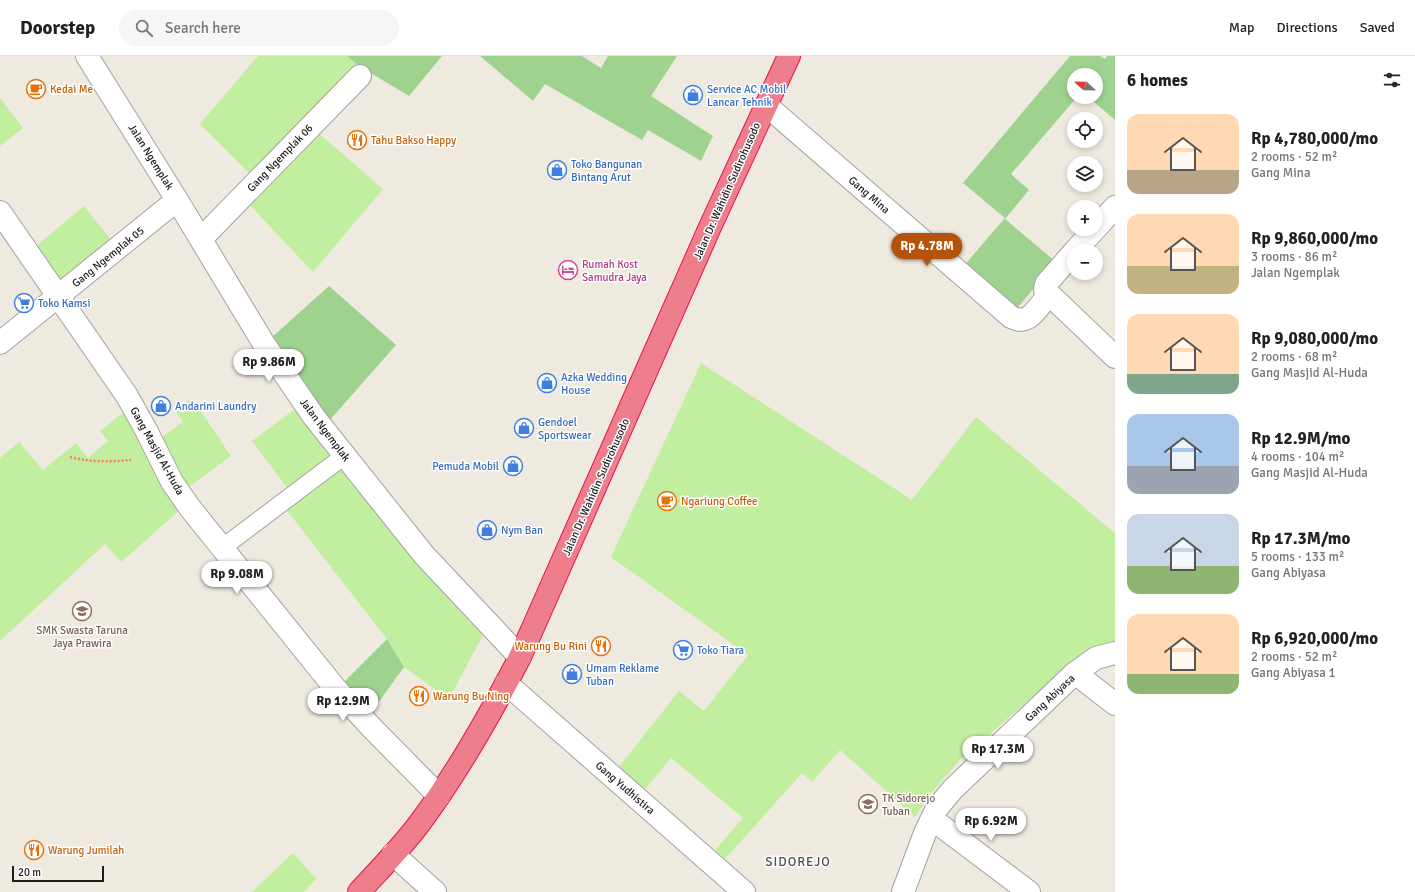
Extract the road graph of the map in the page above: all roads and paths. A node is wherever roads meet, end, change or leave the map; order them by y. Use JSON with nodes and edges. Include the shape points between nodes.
{"nodes":[{"id":1,"x":87,"y":56,"type":"edge"},
{"id":2,"x":789,"y":56,"type":"edge"},
{"id":3,"x":360,"y":76,"type":"dead end"},
{"id":4,"x":766,"y":105,"type":"junction"},
{"id":5,"x":178,"y":200,"type":"junction"},
{"id":6,"x":1115,"y":207,"type":"edge"},
{"id":7,"x":0,"y":212,"type":"edge"},
{"id":8,"x":1103,"y":220,"type":"edge"},
{"id":9,"x":1088,"y":236,"type":"edge"},
{"id":10,"x":201,"y":239,"type":"junction"},
{"id":11,"x":1081,"y":244,"type":"edge"},
{"id":12,"x":1067,"y":259,"type":"edge"},
{"id":13,"x":1049,"y":294,"type":"junction"},
{"id":14,"x":58,"y":296,"type":"junction"},
{"id":15,"x":0,"y":343,"type":"edge"},
{"id":16,"x":1115,"y":357,"type":"edge"},
{"id":17,"x":344,"y":456,"type":"junction"},
{"id":18,"x":70,"y":457,"type":"dead end"},
{"id":19,"x":159,"y":458,"type":"junction"},
{"id":20,"x":222,"y":548,"type":"junction"},
{"id":21,"x":1115,"y":653,"type":"edge"},
{"id":22,"x":520,"y":657,"type":"junction"},
{"id":23,"x":1075,"y":673,"type":"junction"},
{"id":24,"x":506,"y":683,"type":"junction"},
{"id":25,"x":1115,"y":704,"type":"edge"},
{"id":26,"x":439,"y":796,"type":"junction"},
{"id":27,"x":932,"y":819,"type":"junction"},
{"id":28,"x":393,"y":854,"type":"junction"},
{"id":29,"x":359,"y":892,"type":"edge"},
{"id":30,"x":435,"y":892,"type":"edge"},
{"id":31,"x":744,"y":892,"type":"edge"},
{"id":32,"x":903,"y":892,"type":"edge"},
{"id":33,"x":1029,"y":892,"type":"edge"}],
"edges":[{"from":1,"to":5,"type":"street","name":"Jalan Ngemplak"},
{"from":2,"to":4,"type":"highway","name":"Jalan Dr. Wahidin Sudirohusodo"},
{"from":3,"to":10,"type":"street","name":"Gang Ngemplak 06"},
{"from":4,"to":13,"type":"street","name":"Gang Mina","via":[[1012,317],[1024,320]]},
{"from":4,"to":22,"type":"highway","name":"Jalan Dr. Wahidin Sudirohusodo"},
{"from":5,"to":10,"type":"street","name":"Jalan Ngemplak"},
{"from":5,"to":14,"type":"street","name":"Gang Ngemplak 05"},
{"from":6,"to":8,"type":"street"},
{"from":7,"to":14,"type":"street","name":"Gang Masjid Al-Huda"},
{"from":9,"to":11,"type":"street"},
{"from":10,"to":17,"type":"street","name":"Jalan Ngemplak","via":[[264,344]]},
{"from":12,"to":13,"type":"street","via":[[1046,284],[1045,290]]},
{"from":13,"to":16,"type":"street"},
{"from":14,"to":15,"type":"street","name":"Gang Ngemplak 05"},
{"from":14,"to":19,"type":"street","name":"Gang Masjid Al-Huda","via":[[134,408]]},
{"from":17,"to":20,"type":"lane"},
{"from":17,"to":22,"type":"street","name":"Jalan Ngemplak","via":[[424,555]]},
{"from":18,"to":19,"type":"path","via":[[101,462]]},
{"from":19,"to":20,"type":"street","name":"Gang Masjid Al-Huda","via":[[180,495]]},
{"from":20,"to":26,"type":"street","name":"Gang Masjid Al-Huda","via":[[335,688]]},
{"from":21,"to":23,"type":"street","name":"Gang Abiyasa","via":[[1096,658]]},
{"from":22,"to":24,"type":"highway","name":"Jalan Dr. Wahidin Sudirohusodo"},
{"from":23,"to":25,"type":"street"},
{"from":23,"to":27,"type":"street","name":"Gang Abiyasa","via":[[953,789],[937,808]]},
{"from":24,"to":26,"type":"highway","name":"Jalan Dr. Wahidin Sudirohusodo"},
{"from":24,"to":31,"type":"street","name":"Gang Yudhistira"},
{"from":26,"to":28,"type":"highway","name":"Jalan Dr. Wahidin Sudirohusodo"},
{"from":27,"to":32,"type":"street","name":"Gang Abiyasa"},
{"from":27,"to":33,"type":"street"},
{"from":28,"to":29,"type":"highway","name":"Jalan Dr. Wahidin Sudirohusodo"},
{"from":28,"to":30,"type":"street"}]}
